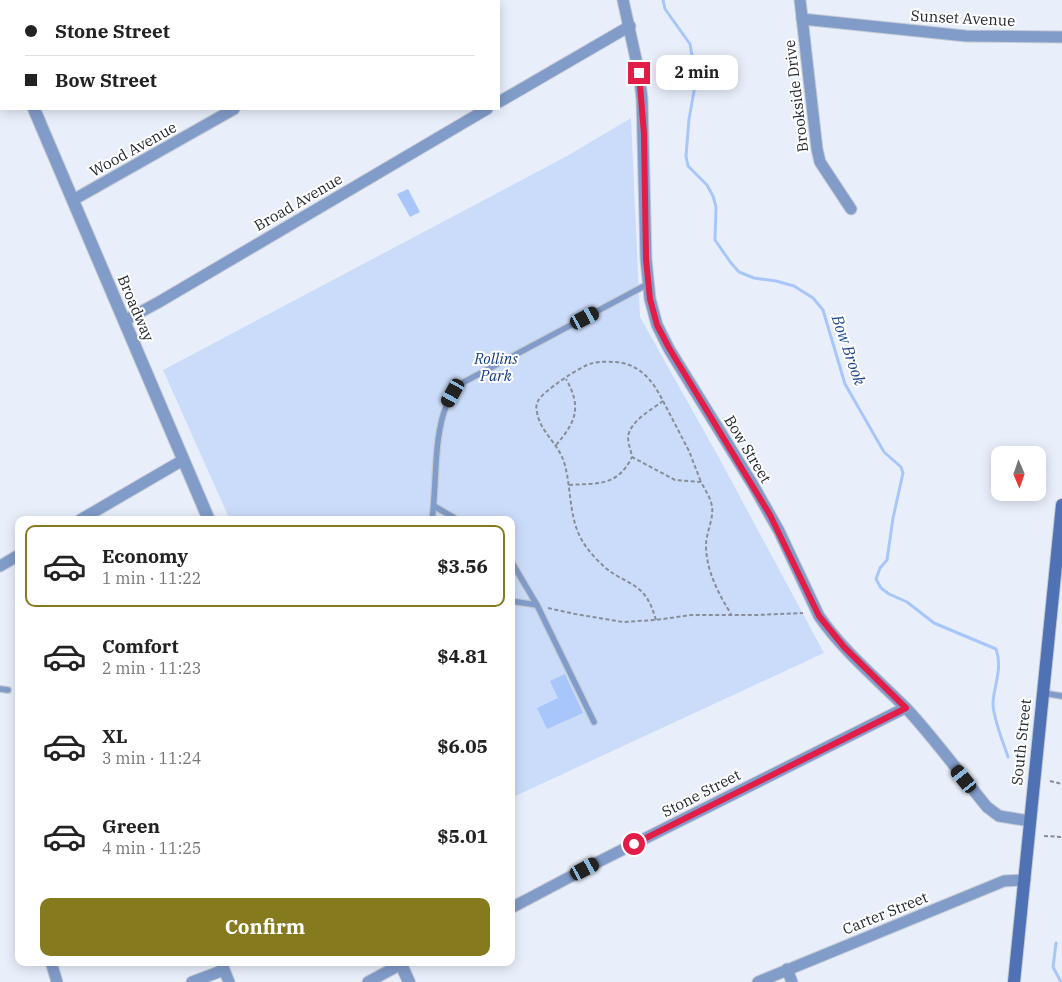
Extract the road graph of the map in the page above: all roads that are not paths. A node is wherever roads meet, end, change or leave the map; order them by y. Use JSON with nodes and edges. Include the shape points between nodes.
{"nodes":[{"id":1,"x":623,"y":0,"type":"edge"},
{"id":2,"x":800,"y":0,"type":"edge"},
{"id":3,"x":802,"y":19,"type":"junction"},
{"id":4,"x":630,"y":26,"type":"junction"},
{"id":5,"x":1062,"y":37,"type":"edge"},
{"id":6,"x":500,"y":101,"type":"edge"},
{"id":7,"x":34,"y":110,"type":"edge"},
{"id":8,"x":232,"y":110,"type":"edge"},
{"id":9,"x":485,"y":110,"type":"edge"},
{"id":10,"x":73,"y":200,"type":"junction"},
{"id":11,"x":851,"y":209,"type":"dead end"},
{"id":12,"x":648,"y":284,"type":"junction"},
{"id":13,"x":124,"y":321,"type":"junction"},
{"id":14,"x":182,"y":460,"type":"junction"},
{"id":15,"x":1062,"y":505,"type":"edge"},
{"id":16,"x":434,"y":506,"type":"junction"},
{"id":17,"x":87,"y":516,"type":"edge"},
{"id":18,"x":206,"y":516,"type":"edge"},
{"id":19,"x":433,"y":516,"type":"edge"},
{"id":20,"x":451,"y":516,"type":"edge"},
{"id":21,"x":15,"y":557,"type":"edge"},
{"id":22,"x":0,"y":566,"type":"edge"},
{"id":23,"x":515,"y":568,"type":"edge"},
{"id":24,"x":1059,"y":583,"type":"edge"},
{"id":25,"x":515,"y":602,"type":"edge"},
{"id":26,"x":537,"y":605,"type":"junction"},
{"id":27,"x":0,"y":689,"type":"edge"},
{"id":28,"x":8,"y":690,"type":"dead end"},
{"id":29,"x":1043,"y":693,"type":"junction"},
{"id":30,"x":1062,"y":696,"type":"edge"},
{"id":31,"x":906,"y":708,"type":"junction"},
{"id":32,"x":594,"y":722,"type":"dead end"},
{"id":33,"x":1030,"y":822,"type":"junction"},
{"id":34,"x":1025,"y":880,"type":"junction"},
{"id":35,"x":515,"y":906,"type":"edge"},
{"id":36,"x":52,"y":966,"type":"edge"},
{"id":37,"x":222,"y":966,"type":"edge"},
{"id":38,"x":397,"y":966,"type":"edge"},
{"id":39,"x":403,"y":966,"type":"edge"},
{"id":40,"x":787,"y":970,"type":"junction"},
{"id":41,"x":57,"y":982,"type":"edge"},
{"id":42,"x":192,"y":982,"type":"edge"},
{"id":43,"x":229,"y":982,"type":"edge"},
{"id":44,"x":368,"y":982,"type":"edge"},
{"id":45,"x":409,"y":982,"type":"edge"},
{"id":46,"x":758,"y":982,"type":"edge"},
{"id":47,"x":792,"y":982,"type":"edge"},
{"id":48,"x":1014,"y":982,"type":"edge"}],
"edges":[{"from":1,"to":4,"type":"street","name":"Bow Street"},
{"from":2,"to":3,"type":"street","name":"Brookside Drive"},
{"from":3,"to":5,"type":"street","name":"Sunset Avenue","via":[[966,36]]},
{"from":3,"to":11,"type":"street","name":"Brookside Drive","via":[[820,162]]},
{"from":4,"to":6,"type":"street"},
{"from":4,"to":12,"type":"street","name":"Bow Street","via":[[642,99]]},
{"from":7,"to":10,"type":"street","name":"Broadway"},
{"from":8,"to":10,"type":"street","name":"Wood Avenue"},
{"from":9,"to":13,"type":"street","name":"Broad Avenue"},
{"from":10,"to":13,"type":"street","name":"Broadway"},
{"from":12,"to":16,"type":"lane","via":[[464,382],[453,393],[444,414],[439,440]]},
{"from":12,"to":31,"type":"street","name":"Bow Street","via":[[657,325],[775,523],[819,616],[844,647]]},
{"from":13,"to":14,"type":"street","name":"Broadway"},
{"from":14,"to":17,"type":"street"},
{"from":14,"to":18,"type":"street","name":"Broadway"},
{"from":15,"to":24,"type":"main road","name":"South Street"},
{"from":16,"to":19,"type":"lane"},
{"from":16,"to":20,"type":"lane"},
{"from":21,"to":22,"type":"street"},
{"from":23,"to":26,"type":"lane"},
{"from":24,"to":29,"type":"main road","name":"South Street"},
{"from":25,"to":26,"type":"lane"},
{"from":26,"to":32,"type":"lane"},
{"from":27,"to":28,"type":"lane"},
{"from":29,"to":30,"type":"lane"},
{"from":29,"to":33,"type":"main road","name":"South Street"},
{"from":31,"to":33,"type":"street","name":"Bow Street","via":[[987,807],[1000,816]]},
{"from":31,"to":35,"type":"street","name":"Stone Street"},
{"from":33,"to":34,"type":"main road","name":"South Street"},
{"from":34,"to":40,"type":"street","name":"Carter Street","via":[[1004,881]]},
{"from":34,"to":48,"type":"main road","name":"South Street"},
{"from":36,"to":41,"type":"street"},
{"from":37,"to":42,"type":"street"},
{"from":37,"to":43,"type":"street"},
{"from":38,"to":44,"type":"street"},
{"from":39,"to":45,"type":"street"},
{"from":40,"to":46,"type":"street","name":"Carter Street"},
{"from":40,"to":47,"type":"street"}]}
